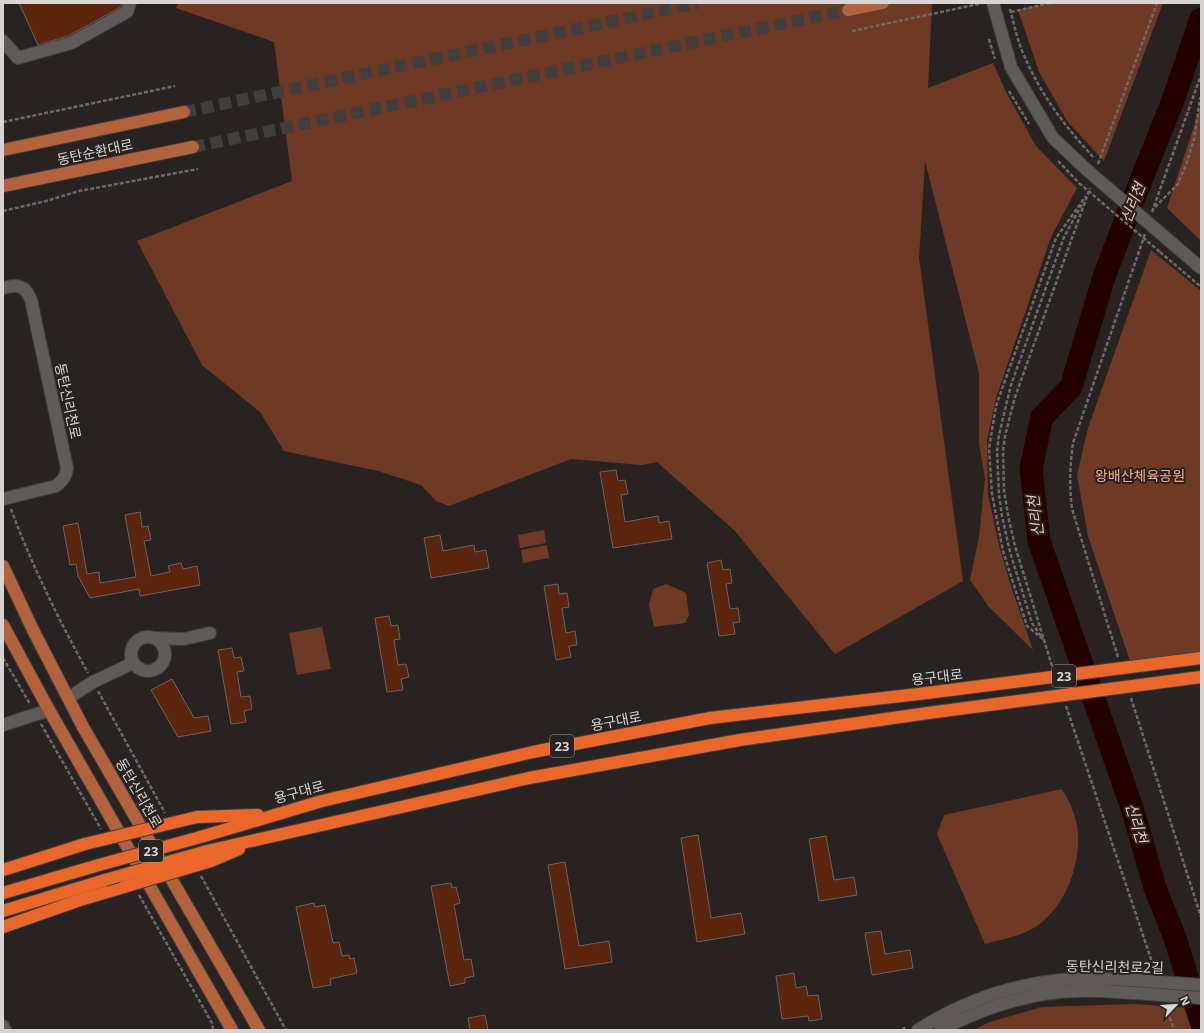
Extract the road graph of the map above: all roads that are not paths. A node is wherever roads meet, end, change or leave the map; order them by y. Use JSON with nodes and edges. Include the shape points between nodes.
{"nodes":[{"id":1,"x":130,"y":3,"type":"edge"},
{"id":2,"x":883,"y":3,"type":"edge"},
{"id":3,"x":993,"y":3,"type":"edge"},
{"id":4,"x":848,"y":10,"type":"tunnel mouth"},
{"id":5,"x":3,"y":41,"type":"edge"},
{"id":6,"x":184,"y":112,"type":"tunnel mouth"},
{"id":7,"x":192,"y":147,"type":"tunnel mouth"},
{"id":8,"x":3,"y":150,"type":"edge"},
{"id":9,"x":3,"y":186,"type":"edge"},
{"id":10,"x":1201,"y":268,"type":"edge"},
{"id":11,"x":3,"y":288,"type":"edge"},
{"id":12,"x":5,"y":499,"type":"edge"},
{"id":13,"x":3,"y":566,"type":"edge"},
{"id":14,"x":3,"y":625,"type":"edge"},
{"id":15,"x":210,"y":633,"type":"dead end"},
{"id":16,"x":153,"y":638,"type":"junction"},
{"id":17,"x":184,"y":639,"type":"junction"},
{"id":18,"x":165,"y":656,"type":"junction"},
{"id":19,"x":1201,"y":658,"type":"edge"},
{"id":20,"x":133,"y":663,"type":"junction"},
{"id":21,"x":1201,"y":677,"type":"edge"},
{"id":22,"x":68,"y":698,"type":"junction"},
{"id":23,"x":49,"y":710,"type":"junction"},
{"id":24,"x":3,"y":725,"type":"edge"},
{"id":25,"x":273,"y":814,"type":"junction"},
{"id":26,"x":3,"y":870,"type":"edge"},
{"id":27,"x":107,"y":886,"type":"junction"},
{"id":28,"x":3,"y":893,"type":"edge"},
{"id":29,"x":3,"y":911,"type":"edge"},
{"id":30,"x":3,"y":927,"type":"edge"},
{"id":31,"x":1201,"y":985,"type":"edge"},
{"id":32,"x":1201,"y":998,"type":"edge"},
{"id":33,"x":3,"y":1026,"type":"edge"},
{"id":34,"x":5,"y":1030,"type":"edge"},
{"id":35,"x":232,"y":1030,"type":"edge"},
{"id":36,"x":259,"y":1030,"type":"edge"},
{"id":37,"x":918,"y":1030,"type":"edge"},
{"id":38,"x":940,"y":1030,"type":"edge"}],
"edges":[{"from":1,"to":5,"type":"street","via":[[127,12],[71,43],[18,58]]},
{"from":2,"to":4,"type":"main road"},
{"from":3,"to":10,"type":"street","bridge":true,"via":[[1011,67],[1053,138]]},
{"from":6,"to":8,"type":"main road","name":"동탄순환대로"},
{"from":7,"to":9,"type":"main road","name":"동탄순환대로"},
{"from":11,"to":12,"type":"street","name":"동탄신리천로","via":[[22,287],[28,292],[31,300],[66,468],[66,475],[56,486]]},
{"from":13,"to":22,"type":"main road","name":"동탄신리천로","via":[[32,630]]},
{"from":14,"to":23,"type":"main road"},
{"from":15,"to":17,"type":"street"},
{"from":16,"to":17,"type":"street"},
{"from":16,"to":18,"type":"street","via":[[162,645]]},
{"from":16,"to":20,"type":"street","via":[[147,637],[136,641],[131,651]]},
{"from":17,"to":18,"type":"street","via":[[172,646]]},
{"from":18,"to":20,"type":"street","via":[[161,666],[151,671],[140,670]]},
{"from":19,"to":25,"type":"highway","name":"용구대로","number":"23","bridge":true,"via":[[710,718],[533,752]]},
{"from":20,"to":22,"type":"street","via":[[93,682]]},
{"from":21,"to":27,"type":"highway","number":"23","bridge":true,"via":[[740,740],[529,778],[277,834]]},
{"from":22,"to":23,"type":"main road"},
{"from":22,"to":36,"type":"main road","name":"동탄신리천로"},
{"from":23,"to":24,"type":"street"},
{"from":23,"to":35,"type":"main road"},
{"from":25,"to":26,"type":"highway","bridge":true,"via":[[197,817],[85,844]]},
{"from":25,"to":28,"type":"highway","name":"용구대로","number":"23","bridge":true},
{"from":27,"to":29,"type":"highway","number":"23"},
{"from":27,"to":30,"type":"highway"},
{"from":31,"to":37,"type":"street","name":"동탄신리천로2길","bridge":true,"via":[[1077,979],[1026,985],[976,1000]]},
{"from":32,"to":38,"type":"street","name":"동탄신리천로2길","bridge":true,"via":[[1076,991],[1029,996],[981,1011]]},
{"from":33,"to":34,"type":"street"}]}
